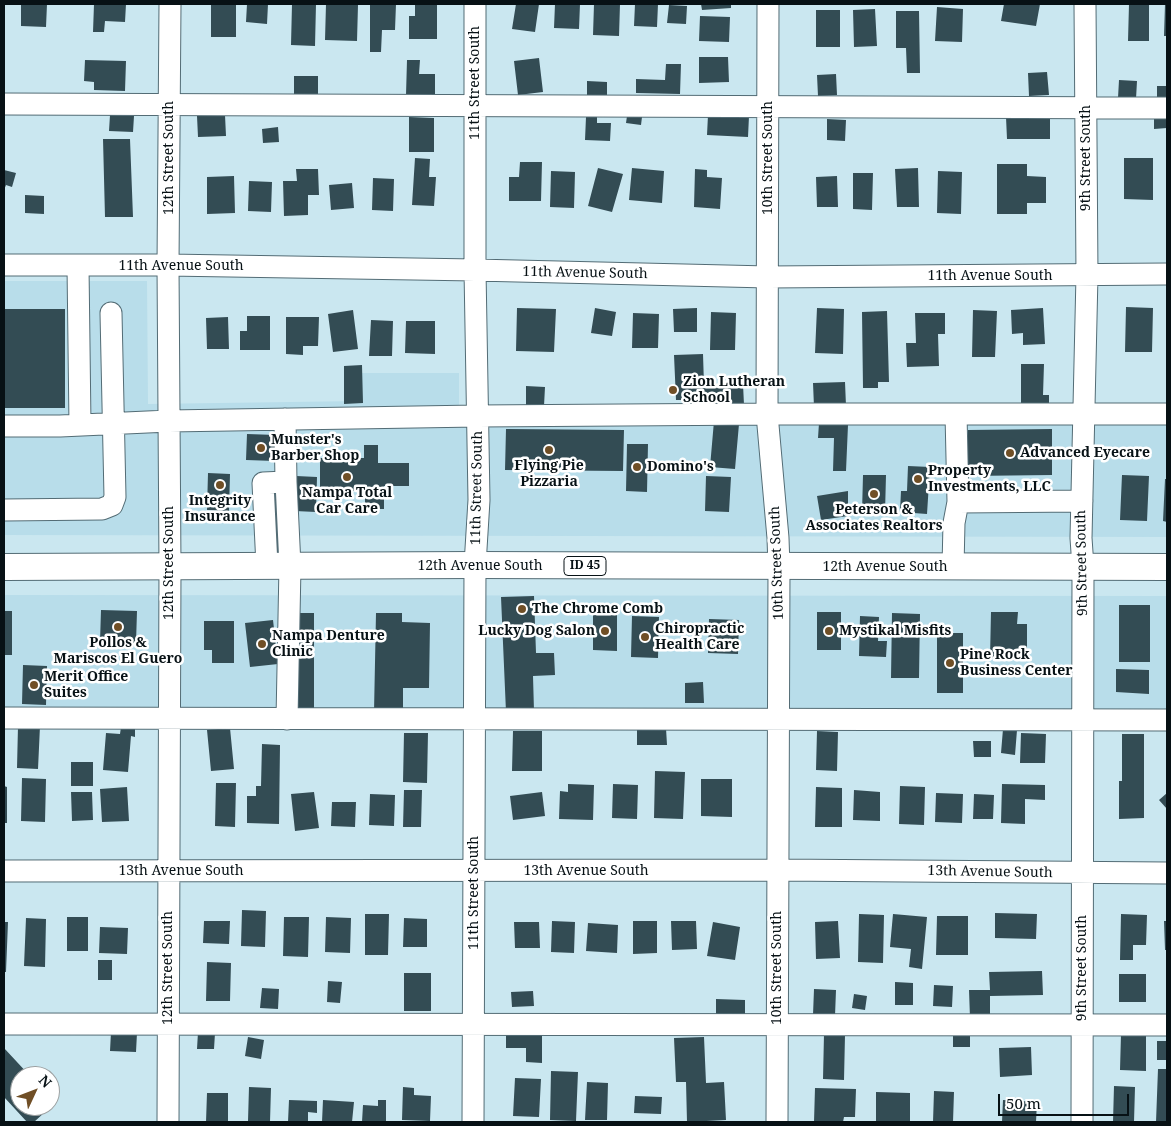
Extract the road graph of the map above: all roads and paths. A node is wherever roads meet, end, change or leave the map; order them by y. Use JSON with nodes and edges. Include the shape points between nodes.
{"nodes":[{"id":1,"x":170,"y":4,"type":"edge"},
{"id":2,"x":475,"y":4,"type":"edge"},
{"id":3,"x":768,"y":4,"type":"edge"},
{"id":4,"x":1085,"y":4,"type":"edge"},
{"id":5,"x":4,"y":104,"type":"edge"},
{"id":6,"x":169,"y":105,"type":"junction"},
{"id":7,"x":475,"y":106,"type":"junction"},
{"id":8,"x":768,"y":107,"type":"junction"},
{"id":9,"x":1086,"y":108,"type":"junction"},
{"id":10,"x":1167,"y":108,"type":"edge"},
{"id":11,"x":4,"y":265,"type":"edge"},
{"id":12,"x":168,"y":265,"type":"junction"},
{"id":13,"x":78,"y":266,"type":"junction"},
{"id":14,"x":475,"y":270,"type":"junction"},
{"id":15,"x":1167,"y":274,"type":"edge"},
{"id":16,"x":1087,"y":275,"type":"junction"},
{"id":17,"x":768,"y":277,"type":"junction"},
{"id":18,"x":111,"y":313,"type":"dead end"},
{"id":19,"x":767,"y":414,"type":"junction"},
{"id":20,"x":956,"y":414,"type":"junction"},
{"id":21,"x":1084,"y":414,"type":"junction"},
{"id":22,"x":1167,"y":414,"type":"edge"},
{"id":23,"x":477,"y":416,"type":"junction"},
{"id":24,"x":285,"y":419,"type":"junction"},
{"id":25,"x":168,"y":420,"type":"junction"},
{"id":26,"x":114,"y":423,"type":"junction"},
{"id":27,"x":80,"y":425,"type":"junction"},
{"id":28,"x":4,"y":426,"type":"edge"},
{"id":29,"x":286,"y":482,"type":"junction"},
{"id":30,"x":1082,"y":501,"type":"junction"},
{"id":31,"x":958,"y":502,"type":"junction"},
{"id":32,"x":4,"y":510,"type":"edge"},
{"id":33,"x":266,"y":529,"type":"junction"},
{"id":34,"x":287,"y":529,"type":"junction"},
{"id":35,"x":475,"y":565,"type":"junction"},
{"id":36,"x":278,"y":566,"type":"junction"},
{"id":37,"x":4,"y":567,"type":"edge"},
{"id":38,"x":170,"y":567,"type":"junction"},
{"id":39,"x":779,"y":567,"type":"junction"},
{"id":40,"x":953,"y":567,"type":"junction"},
{"id":41,"x":1083,"y":567,"type":"junction"},
{"id":42,"x":1167,"y":567,"type":"edge"},
{"id":43,"x":4,"y":718,"type":"edge"},
{"id":44,"x":169,"y":719,"type":"junction"},
{"id":45,"x":287,"y":719,"type":"junction"},
{"id":46,"x":475,"y":719,"type":"junction"},
{"id":47,"x":778,"y":719,"type":"junction"},
{"id":48,"x":1083,"y":719,"type":"junction"},
{"id":49,"x":1167,"y":720,"type":"edge"},
{"id":50,"x":778,"y":870,"type":"junction"},
{"id":51,"x":4,"y":871,"type":"edge"},
{"id":52,"x":168,"y":871,"type":"junction"},
{"id":53,"x":474,"y":872,"type":"junction"},
{"id":54,"x":1083,"y":873,"type":"junction"},
{"id":55,"x":1167,"y":873,"type":"edge"},
{"id":56,"x":168,"y":1023,"type":"junction"},
{"id":57,"x":4,"y":1024,"type":"edge"},
{"id":58,"x":473,"y":1024,"type":"junction"},
{"id":59,"x":777,"y":1024,"type":"junction"},
{"id":60,"x":1082,"y":1025,"type":"junction"},
{"id":61,"x":1167,"y":1025,"type":"edge"},
{"id":62,"x":168,"y":1122,"type":"edge"},
{"id":63,"x":473,"y":1122,"type":"edge"},
{"id":64,"x":777,"y":1122,"type":"edge"},
{"id":65,"x":1082,"y":1122,"type":"edge"}],
"edges":[{"from":1,"to":6,"type":"street","name":"12th Street South"},
{"from":2,"to":7,"type":"street","name":"11th Street South"},
{"from":3,"to":8,"type":"street","name":"10th Street South"},
{"from":4,"to":9,"type":"street","name":"9th Street South"},
{"from":5,"to":6,"type":"street"},
{"from":6,"to":7,"type":"street"},
{"from":6,"to":12,"type":"street","name":"12th Street South"},
{"from":7,"to":8,"type":"street"},
{"from":7,"to":14,"type":"street","name":"11th Street South"},
{"from":8,"to":9,"type":"street"},
{"from":8,"to":17,"type":"street","name":"10th Street South"},
{"from":9,"to":10,"type":"street"},
{"from":9,"to":16,"type":"street","name":"9th Street South"},
{"from":11,"to":13,"type":"street","name":"11th Avenue South"},
{"from":12,"to":13,"type":"street","name":"11th Avenue South"},
{"from":12,"to":14,"type":"street","name":"11th Avenue South"},
{"from":12,"to":25,"type":"street","name":"12th Street South"},
{"from":13,"to":27,"type":"street"},
{"from":14,"to":17,"type":"street","name":"11th Avenue South"},
{"from":14,"to":23,"type":"street","name":"11th Street South"},
{"from":15,"to":16,"type":"street","name":"11th Avenue South"},
{"from":16,"to":17,"type":"street","name":"11th Avenue South"},
{"from":16,"to":21,"type":"street","name":"9th Street South"},
{"from":17,"to":19,"type":"street","name":"10th Street South"},
{"from":18,"to":26,"type":"street"},
{"from":19,"to":20,"type":"street"},
{"from":19,"to":23,"type":"street"},
{"from":19,"to":39,"type":"street","name":"10th Street South"},
{"from":20,"to":21,"type":"street"},
{"from":20,"to":31,"type":"street"},
{"from":21,"to":22,"type":"street"},
{"from":21,"to":30,"type":"street","name":"9th Street South"},
{"from":23,"to":24,"type":"street"},
{"from":23,"to":35,"type":"street","name":"11th Street South","via":[[479,500]]},
{"from":24,"to":25,"type":"street"},
{"from":24,"to":29,"type":"street"},
{"from":25,"to":26,"type":"street"},
{"from":25,"to":38,"type":"street","name":"12th Street South"},
{"from":26,"to":27,"type":"street"},
{"from":26,"to":32,"type":"street","via":[[115,497],[112,505],[102,509]]},
{"from":27,"to":28,"type":"street"},
{"from":29,"to":33,"type":"street","via":[[263,483]]},
{"from":29,"to":34,"type":"street"},
{"from":30,"to":31,"type":"street"},
{"from":30,"to":41,"type":"street","name":"9th Street South"},
{"from":31,"to":40,"type":"street"},
{"from":33,"to":34,"type":"street"},
{"from":33,"to":36,"type":"street"},
{"from":34,"to":36,"type":"street"},
{"from":35,"to":36,"type":"main road","name":"12th Avenue South","number":"ID 45"},
{"from":35,"to":39,"type":"main road","name":"12th Avenue South","number":"ID 45"},
{"from":35,"to":46,"type":"street","name":"11th Street South"},
{"from":36,"to":38,"type":"main road","name":"12th Avenue South","number":"ID 45"},
{"from":36,"to":45,"type":"street"},
{"from":37,"to":38,"type":"main road","name":"12th Avenue South","number":"ID 45"},
{"from":38,"to":44,"type":"street","name":"12th Street South"},
{"from":39,"to":40,"type":"main road","name":"12th Avenue South","number":"ID 45"},
{"from":39,"to":47,"type":"street","name":"10th Street South"},
{"from":40,"to":41,"type":"main road","name":"12th Avenue South","number":"ID 45"},
{"from":41,"to":42,"type":"main road","name":"12th Avenue South","number":"ID 45"},
{"from":41,"to":48,"type":"street","name":"9th Street South"},
{"from":43,"to":44,"type":"street"},
{"from":44,"to":45,"type":"street"},
{"from":44,"to":52,"type":"street","name":"12th Street South"},
{"from":45,"to":46,"type":"street"},
{"from":46,"to":47,"type":"street"},
{"from":46,"to":53,"type":"street","name":"11th Street South"},
{"from":47,"to":48,"type":"street"},
{"from":47,"to":50,"type":"street","name":"10th Street South"},
{"from":48,"to":49,"type":"street"},
{"from":48,"to":54,"type":"street","name":"9th Street South"},
{"from":50,"to":53,"type":"street","name":"13th Avenue South"},
{"from":50,"to":54,"type":"street","name":"13th Avenue South"},
{"from":50,"to":59,"type":"street","name":"10th Street South"},
{"from":51,"to":52,"type":"street","name":"13th Avenue South"},
{"from":52,"to":53,"type":"street","name":"13th Avenue South"},
{"from":52,"to":56,"type":"street","name":"12th Street South"},
{"from":53,"to":58,"type":"street","name":"11th Street South"},
{"from":54,"to":55,"type":"street","name":"13th Avenue South"},
{"from":54,"to":60,"type":"street","name":"9th Street South"},
{"from":56,"to":57,"type":"street"},
{"from":56,"to":58,"type":"street"},
{"from":56,"to":62,"type":"street","name":"12th Street South"},
{"from":58,"to":59,"type":"street"},
{"from":58,"to":63,"type":"street","name":"11th Street South"},
{"from":59,"to":60,"type":"street"},
{"from":59,"to":64,"type":"street","name":"10th Street South"},
{"from":60,"to":61,"type":"street"},
{"from":60,"to":65,"type":"street","name":"9th Street South"}]}
